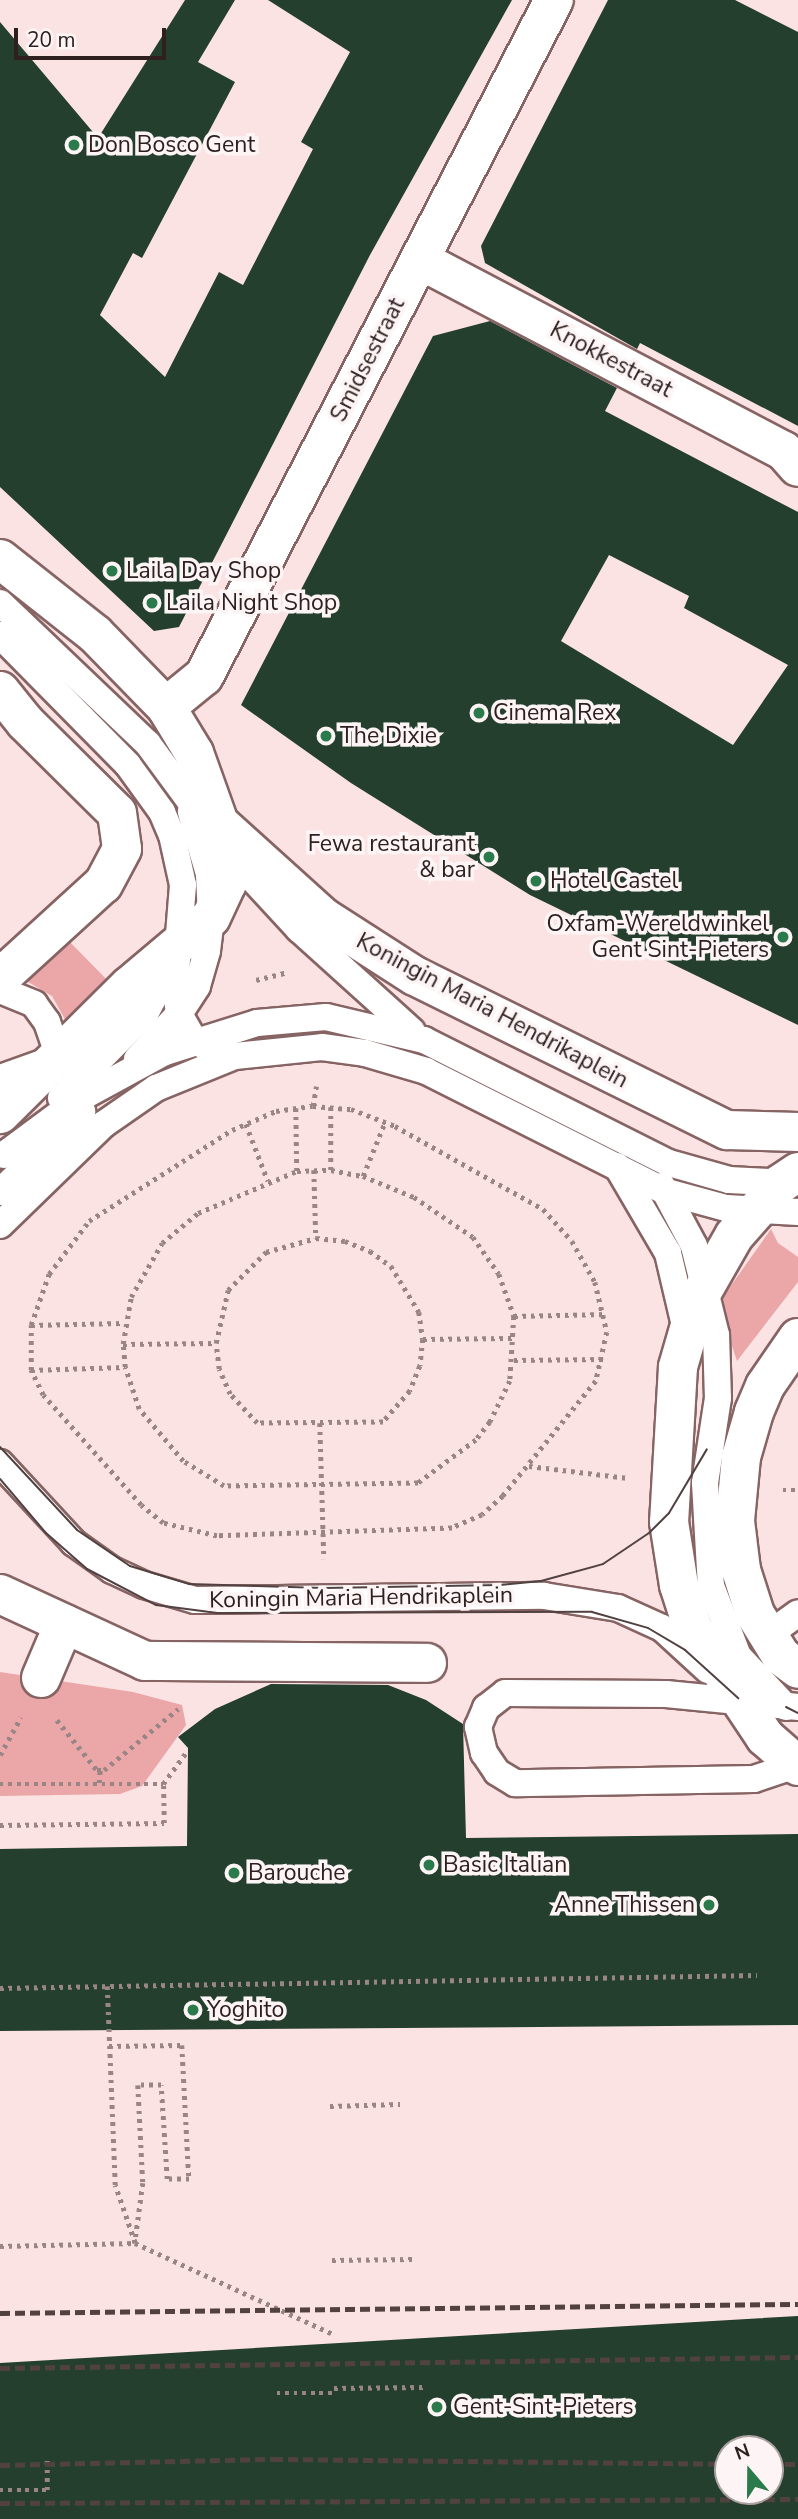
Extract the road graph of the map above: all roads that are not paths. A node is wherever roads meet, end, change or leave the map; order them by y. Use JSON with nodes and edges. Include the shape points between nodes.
{"nodes":[{"id":1,"x":554,"y":0,"type":"edge"},
{"id":2,"x":420,"y":260,"type":"junction"},
{"id":3,"x":798,"y":467,"type":"edge"},
{"id":4,"x":0,"y":559,"type":"edge"},
{"id":5,"x":0,"y":603,"type":"edge"},
{"id":6,"x":0,"y":635,"type":"edge"},
{"id":7,"x":0,"y":691,"type":"edge"},
{"id":8,"x":166,"y":707,"type":"junction"},
{"id":9,"x":185,"y":793,"type":"junction"},
{"id":10,"x":223,"y":836,"type":"junction"},
{"id":11,"x":211,"y":917,"type":"junction"},
{"id":12,"x":177,"y":950,"type":"junction"},
{"id":13,"x":0,"y":978,"type":"edge"},
{"id":14,"x":0,"y":990,"type":"edge"},
{"id":15,"x":179,"y":1014,"type":"junction"},
{"id":16,"x":194,"y":1040,"type":"junction"},
{"id":17,"x":424,"y":1040,"type":"junction"},
{"id":18,"x":265,"y":1050,"type":"junction"},
{"id":19,"x":58,"y":1057,"type":"junction"},
{"id":20,"x":123,"y":1072,"type":"junction"},
{"id":21,"x":0,"y":1078,"type":"edge"},
{"id":22,"x":0,"y":1114,"type":"edge"},
{"id":23,"x":597,"y":1130,"type":"junction"},
{"id":24,"x":798,"y":1132,"type":"edge"},
{"id":25,"x":2,"y":1156,"type":"edge"},
{"id":26,"x":617,"y":1166,"type":"junction"},
{"id":27,"x":0,"y":1192,"type":"edge"},
{"id":28,"x":667,"y":1192,"type":"junction"},
{"id":29,"x":786,"y":1192,"type":"edge"},
{"id":30,"x":0,"y":1225,"type":"edge"},
{"id":31,"x":706,"y":1282,"type":"junction"},
{"id":32,"x":686,"y":1332,"type":"junction"},
{"id":33,"x":798,"y":1338,"type":"edge"},
{"id":34,"x":0,"y":1463,"type":"edge"},
{"id":35,"x":0,"y":1594,"type":"edge"},
{"id":36,"x":64,"y":1624,"type":"junction"},
{"id":37,"x":783,"y":1624,"type":"edge"},
{"id":38,"x":427,"y":1663,"type":"dead end"},
{"id":39,"x":798,"y":1668,"type":"edge"},
{"id":40,"x":45,"y":1695,"type":"road end"},
{"id":41,"x":738,"y":1698,"type":"junction"},
{"id":42,"x":792,"y":1707,"type":"edge"},
{"id":43,"x":797,"y":1758,"type":"edge"}],
"edges":[{"from":1,"to":2,"type":"street","name":"Smidsestraat"},
{"from":2,"to":3,"type":"street","name":"Knokkestraat","via":[[784,452]]},
{"from":2,"to":8,"type":"street","name":"Smidsestraat","via":[[205,676]]},
{"from":4,"to":8,"type":"street","name":"Koningin Maria Hendrikaplein","via":[[95,634]]},
{"from":5,"to":9,"type":"lane","via":[[148,744]]},
{"from":6,"to":12,"type":"lane","via":[[128,765],[162,811],[183,885]]},
{"from":7,"to":13,"type":"street","via":[[115,811],[122,849],[115,868]]},
{"from":8,"to":10,"type":"street","name":"Koningin Maria Hendrikaplein","via":[[194,753]]},
{"from":9,"to":10,"type":"lane"},
{"from":9,"to":11,"type":"lane","via":[[209,874]]},
{"from":10,"to":11,"type":"street","name":"Koningin Maria Hendrikaplein","via":[[227,883]]},
{"from":10,"to":17,"type":"lane","via":[[334,965]]},
{"from":10,"to":24,"type":"street","name":"Koningin Maria Hendrikaplein","via":[[323,918],[415,976],[727,1130]]},
{"from":11,"to":12,"type":"street","name":"Koningin Maria Hendrikaplein"},
{"from":11,"to":15,"type":"lane","via":[[197,986]]},
{"from":12,"to":15,"type":"lane"},
{"from":12,"to":19,"type":"street","name":"Koningin Maria Hendrikaplein","via":[[129,986]]},
{"from":12,"to":25,"type":"lane","via":[[145,1014]]},
{"from":14,"to":19,"type":"lane","via":[[34,1004],[47,1022]]},
{"from":15,"to":16,"type":"lane"},
{"from":15,"to":20,"type":"lane"},
{"from":16,"to":17,"type":"lane","via":[[257,1023],[326,1017]]},
{"from":16,"to":18,"type":"lane","via":[[209,1049]]},
{"from":16,"to":20,"type":"lane"},
{"from":17,"to":23,"type":"lane"},
{"from":18,"to":26,"type":"lane","via":[[322,1047],[402,1063]]},
{"from":18,"to":30,"type":"lane","via":[[204,1065],[128,1107]]},
{"from":19,"to":21,"type":"lane"},
{"from":19,"to":22,"type":"street","name":"Koningin Maria Hendrikaplein"},
{"from":20,"to":25,"type":"lane"},
{"from":20,"to":27,"type":"lane"},
{"from":23,"to":28,"type":"lane"},
{"from":23,"to":29,"type":"lane","via":[[694,1171]]},
{"from":26,"to":28,"type":"lane"},
{"from":26,"to":32,"type":"lane","via":[[668,1253]]},
{"from":28,"to":29,"type":"lane"},
{"from":28,"to":31,"type":"lane"},
{"from":29,"to":31,"type":"street","name":"Koningin Maria Hendrikaplein"},
{"from":31,"to":32,"type":"street","name":"Koningin Maria Hendrikaplein"},
{"from":31,"to":42,"type":"lane","via":[[719,1369],[705,1483],[712,1586],[738,1656]]},
{"from":32,"to":41,"type":"street","name":"Koningin Maria Hendrikaplein","via":[[678,1367],[669,1522],[679,1585],[693,1629]]},
{"from":33,"to":37,"type":"street","via":[[765,1386],[741,1457],[735,1521],[741,1570],[755,1614]]},
{"from":34,"to":41,"type":"lane","name":"Koningin Maria Hendrikaplein","via":[[74,1543],[112,1570],[144,1585],[195,1600],[544,1596],[618,1608],[662,1628]]},
{"from":35,"to":36,"type":"street"},
{"from":36,"to":38,"type":"street","via":[[145,1661]]},
{"from":36,"to":40,"type":"street"},
{"from":37,"to":39,"type":"street","via":[[781,1656]]},
{"from":41,"to":42,"type":"lane"},
{"from":41,"to":43,"type":"street","name":"Koningin Maria Hendrikaplein","via":[[765,1737]]},
{"from":41,"to":43,"type":"lane","via":[[505,1693],[486,1709],[478,1727],[484,1753],[497,1772],[515,1783],[754,1779]]}]}
